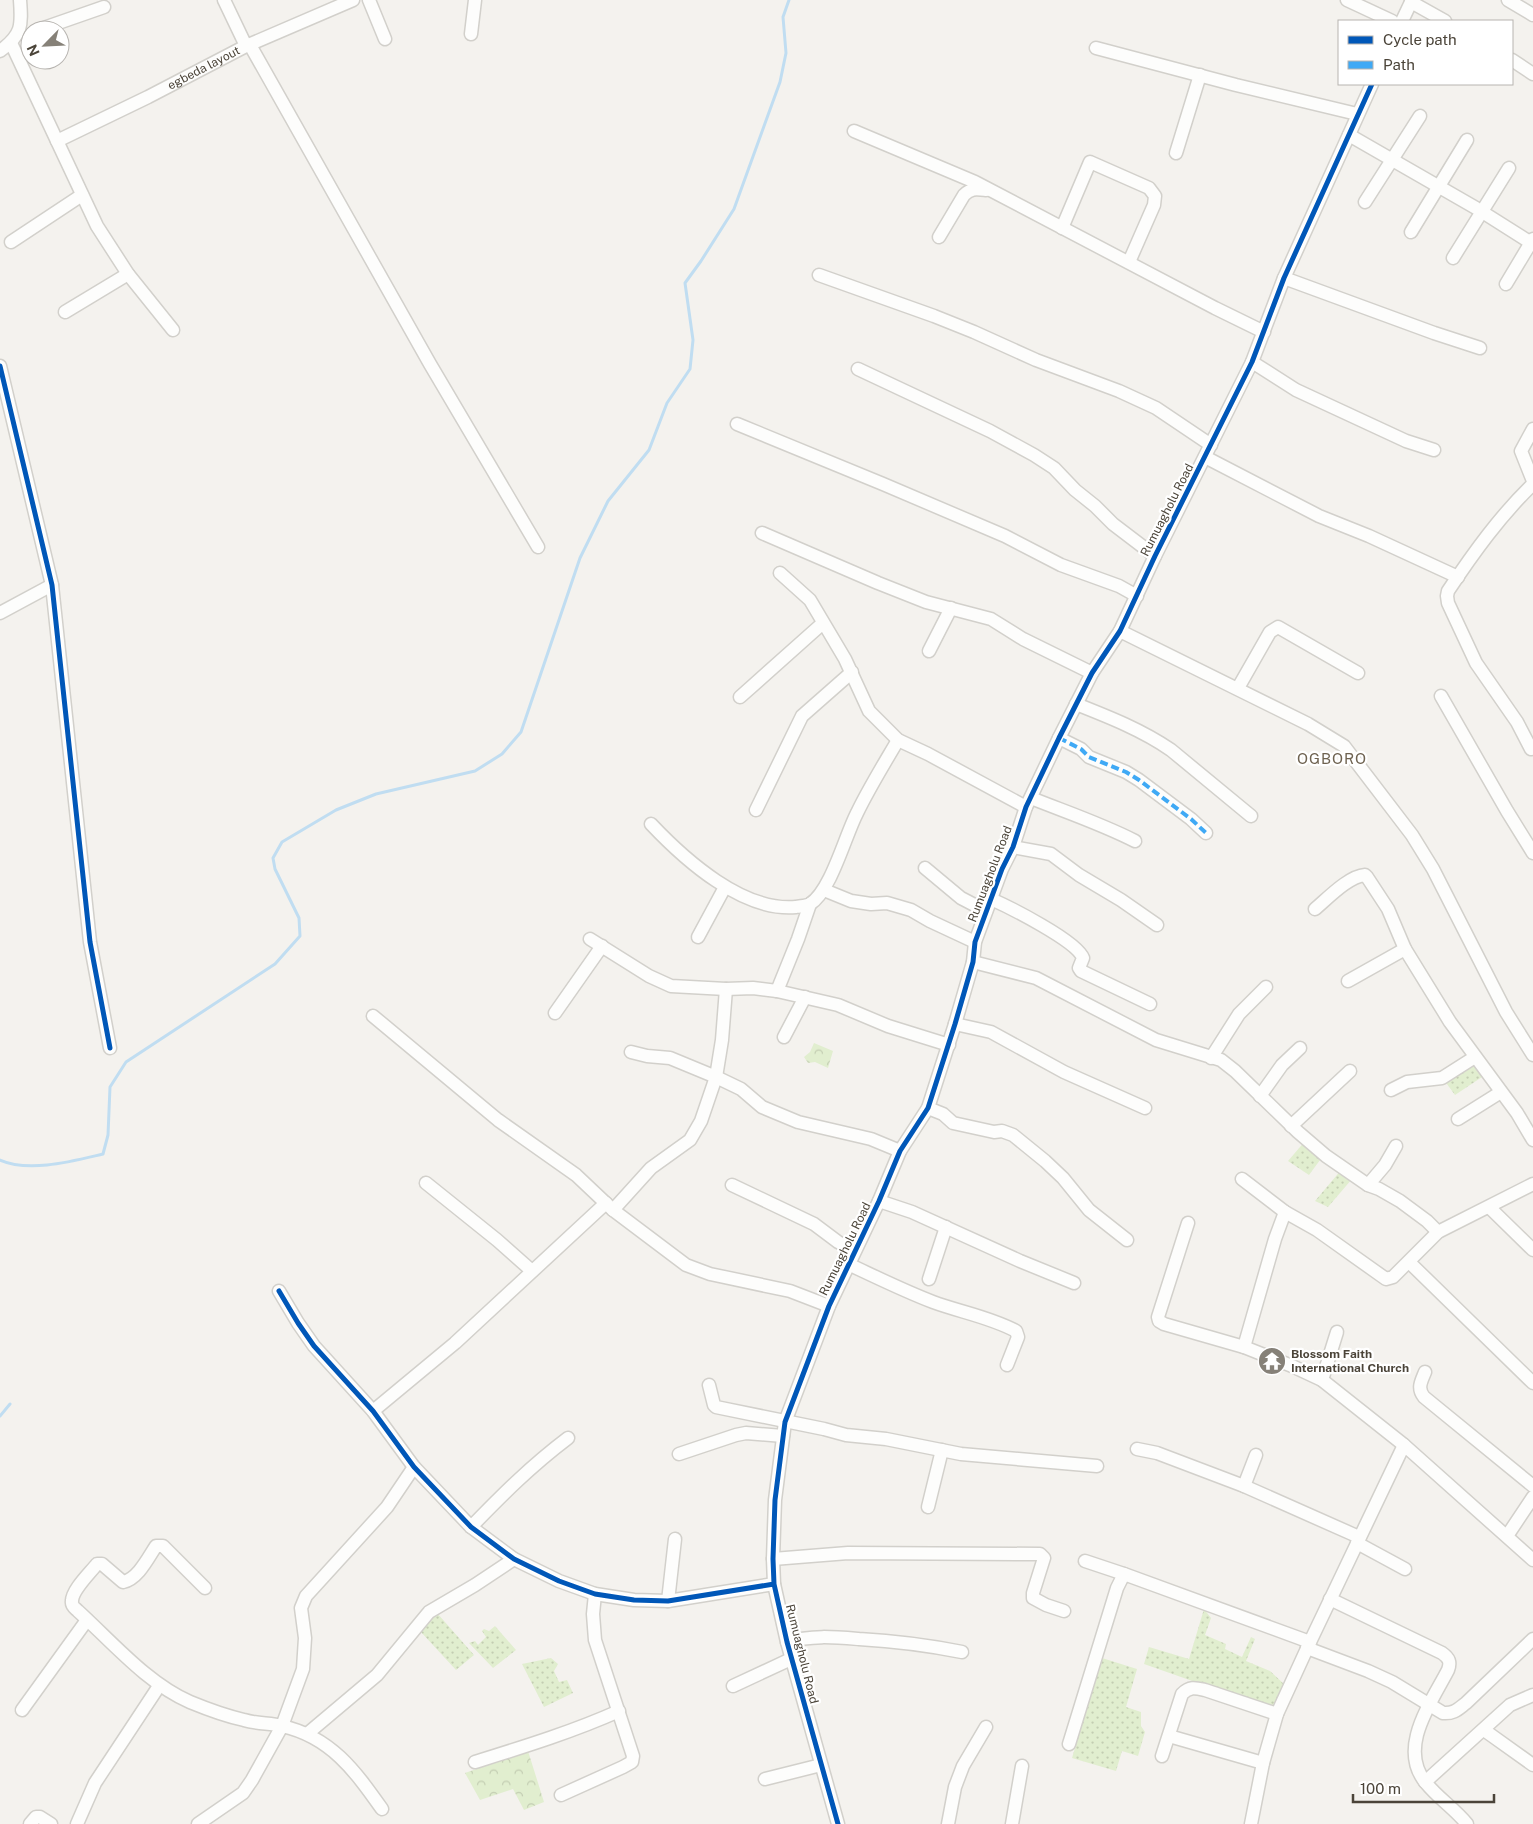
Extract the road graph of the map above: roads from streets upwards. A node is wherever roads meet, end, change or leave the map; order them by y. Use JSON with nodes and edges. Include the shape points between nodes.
{"nodes":[{"id":1,"x":20,"y":0,"type":"edge"},
{"id":2,"x":224,"y":0,"type":"edge"},
{"id":3,"x":353,"y":0,"type":"edge"},
{"id":4,"x":369,"y":0,"type":"edge"},
{"id":5,"x":475,"y":0,"type":"edge"},
{"id":6,"x":1347,"y":0,"type":"edge"},
{"id":7,"x":1508,"y":0,"type":"edge"},
{"id":8,"x":1412,"y":1,"type":"edge"},
{"id":9,"x":104,"y":7,"type":"dead end"},
{"id":10,"x":1533,"y":15,"type":"edge"},
{"id":11,"x":67,"y":20,"type":"edge"},
{"id":12,"x":1390,"y":20,"type":"edge"},
{"id":13,"x":1402,"y":20,"type":"edge"},
{"id":14,"x":1443,"y":20,"type":"edge"},
{"id":15,"x":471,"y":34,"type":"dead end"},
{"id":16,"x":385,"y":40,"type":"dead end"},
{"id":17,"x":9,"y":44,"type":"edge"},
{"id":18,"x":248,"y":46,"type":"junction"},
{"id":19,"x":1096,"y":48,"type":"dead end"},
{"id":20,"x":1513,"y":61,"type":"edge"},
{"id":21,"x":1533,"y":74,"type":"edge"},
{"id":22,"x":1200,"y":75,"type":"junction"},
{"id":23,"x":1372,"y":85,"type":"edge"},
{"id":24,"x":1357,"y":114,"type":"junction"},
{"id":25,"x":1420,"y":116,"type":"dead end"},
{"id":26,"x":854,"y":131,"type":"dead end"},
{"id":27,"x":1349,"y":135,"type":"junction"},
{"id":28,"x":1467,"y":140,"type":"dead end"},
{"id":29,"x":57,"y":141,"type":"junction"},
{"id":30,"x":1176,"y":153,"type":"dead end"},
{"id":31,"x":1392,"y":160,"type":"junction"},
{"id":32,"x":1509,"y":168,"type":"dead end"},
{"id":33,"x":1437,"y":187,"type":"junction"},
{"id":34,"x":991,"y":190,"type":"junction"},
{"id":35,"x":82,"y":195,"type":"junction"},
{"id":36,"x":1365,"y":202,"type":"dead end"},
{"id":37,"x":1482,"y":212,"type":"junction"},
{"id":38,"x":1062,"y":228,"type":"junction"},
{"id":39,"x":1411,"y":232,"type":"dead end"},
{"id":40,"x":939,"y":238,"type":"dead end"},
{"id":41,"x":11,"y":242,"type":"dead end"},
{"id":42,"x":1532,"y":242,"type":"edge"},
{"id":43,"x":1453,"y":258,"type":"dead end"},
{"id":44,"x":1129,"y":262,"type":"junction"},
{"id":45,"x":128,"y":274,"type":"junction"},
{"id":46,"x":819,"y":275,"type":"dead end"},
{"id":47,"x":1284,"y":278,"type":"junction"},
{"id":48,"x":1506,"y":284,"type":"dead end"},
{"id":49,"x":65,"y":312,"type":"dead end"},
{"id":50,"x":173,"y":330,"type":"dead end"},
{"id":51,"x":1264,"y":332,"type":"junction"},
{"id":52,"x":1480,"y":348,"type":"dead end"},
{"id":53,"x":1252,"y":362,"type":"junction"},
{"id":54,"x":0,"y":366,"type":"edge"},
{"id":55,"x":858,"y":369,"type":"dead end"},
{"id":56,"x":737,"y":424,"type":"dead end"},
{"id":57,"x":1533,"y":428,"type":"edge"},
{"id":58,"x":1211,"y":445,"type":"junction"},
{"id":59,"x":1434,"y":450,"type":"dead end"},
{"id":60,"x":1206,"y":457,"type":"junction"},
{"id":61,"x":1533,"y":482,"type":"edge"},
{"id":62,"x":762,"y":533,"type":"dead end"},
{"id":63,"x":538,"y":548,"type":"dead end"},
{"id":64,"x":1155,"y":556,"type":"junction"},
{"id":65,"x":780,"y":573,"type":"dead end"},
{"id":66,"x":1458,"y":577,"type":"junction"},
{"id":67,"x":52,"y":585,"type":"junction"},
{"id":68,"x":1137,"y":596,"type":"junction"},
{"id":69,"x":951,"y":608,"type":"junction"},
{"id":70,"x":0,"y":613,"type":"edge"},
{"id":71,"x":823,"y":623,"type":"junction"},
{"id":72,"x":1120,"y":631,"type":"junction"},
{"id":73,"x":929,"y":651,"type":"dead end"},
{"id":74,"x":852,"y":672,"type":"junction"},
{"id":75,"x":1092,"y":673,"type":"junction"},
{"id":76,"x":1358,"y":673,"type":"dead end"},
{"id":77,"x":1238,"y":688,"type":"junction"},
{"id":78,"x":1441,"y":696,"type":"dead end"},
{"id":79,"x":740,"y":697,"type":"dead end"},
{"id":80,"x":1076,"y":704,"type":"junction"},
{"id":81,"x":1059,"y":738,"type":"junction"},
{"id":82,"x":898,"y":740,"type":"junction"},
{"id":83,"x":1532,"y":749,"type":"dead end"},
{"id":84,"x":1028,"y":802,"type":"junction"},
{"id":85,"x":756,"y":810,"type":"dead end"},
{"id":86,"x":1252,"y":816,"type":"dead end"},
{"id":87,"x":651,"y":824,"type":"dead end"},
{"id":88,"x":1206,"y":833,"type":"dead end"},
{"id":89,"x":1135,"y":841,"type":"dead end"},
{"id":90,"x":1013,"y":847,"type":"junction"},
{"id":91,"x":1533,"y":853,"type":"edge"},
{"id":92,"x":925,"y":868,"type":"dead end"},
{"id":93,"x":724,"y":887,"type":"junction"},
{"id":94,"x":824,"y":890,"type":"junction"},
{"id":95,"x":991,"y":899,"type":"junction"},
{"id":96,"x":810,"y":904,"type":"junction"},
{"id":97,"x":1315,"y":909,"type":"dead end"},
{"id":98,"x":986,"y":911,"type":"junction"},
{"id":99,"x":1157,"y":925,"type":"dead end"},
{"id":100,"x":698,"y":937,"type":"dead end"},
{"id":101,"x":590,"y":939,"type":"dead end"},
{"id":102,"x":975,"y":942,"type":"junction"},
{"id":103,"x":602,"y":946,"type":"junction"},
{"id":104,"x":1405,"y":949,"type":"junction"},
{"id":105,"x":973,"y":962,"type":"junction"},
{"id":106,"x":1348,"y":981,"type":"dead end"},
{"id":107,"x":1266,"y":987,"type":"dead end"},
{"id":108,"x":726,"y":989,"type":"junction"},
{"id":109,"x":777,"y":990,"type":"junction"},
{"id":110,"x":805,"y":997,"type":"junction"},
{"id":111,"x":1150,"y":1004,"type":"dead end"},
{"id":112,"x":555,"y":1013,"type":"dead end"},
{"id":113,"x":373,"y":1016,"type":"dead end"},
{"id":114,"x":955,"y":1024,"type":"junction"},
{"id":115,"x":784,"y":1037,"type":"dead end"},
{"id":116,"x":949,"y":1045,"type":"junction"},
{"id":117,"x":110,"y":1048,"type":"dead end"},
{"id":118,"x":1300,"y":1048,"type":"dead end"},
{"id":119,"x":631,"y":1052,"type":"dead end"},
{"id":120,"x":1533,"y":1055,"type":"edge"},
{"id":121,"x":1475,"y":1057,"type":"junction"},
{"id":122,"x":1211,"y":1058,"type":"junction"},
{"id":123,"x":1350,"y":1072,"type":"dead end"},
{"id":124,"x":716,"y":1077,"type":"junction"},
{"id":125,"x":1391,"y":1090,"type":"dead end"},
{"id":126,"x":1501,"y":1092,"type":"junction"},
{"id":127,"x":1260,"y":1096,"type":"junction"},
{"id":128,"x":928,"y":1108,"type":"junction"},
{"id":129,"x":1145,"y":1108,"type":"dead end"},
{"id":130,"x":1458,"y":1119,"type":"dead end"},
{"id":131,"x":1290,"y":1126,"type":"junction"},
{"id":132,"x":1533,"y":1140,"type":"edge"},
{"id":133,"x":1396,"y":1146,"type":"dead end"},
{"id":134,"x":900,"y":1152,"type":"junction"},
{"id":135,"x":1242,"y":1179,"type":"dead end"},
{"id":136,"x":426,"y":1184,"type":"dead end"},
{"id":137,"x":732,"y":1184,"type":"dead end"},
{"id":138,"x":1533,"y":1184,"type":"edge"},
{"id":139,"x":1368,"y":1185,"type":"junction"},
{"id":140,"x":879,"y":1201,"type":"junction"},
{"id":141,"x":609,"y":1207,"type":"junction"},
{"id":142,"x":1488,"y":1207,"type":"junction"},
{"id":143,"x":1285,"y":1212,"type":"junction"},
{"id":144,"x":1188,"y":1223,"type":"dead end"},
{"id":145,"x":946,"y":1227,"type":"junction"},
{"id":146,"x":1438,"y":1232,"type":"junction"},
{"id":147,"x":1127,"y":1240,"type":"dead end"},
{"id":148,"x":854,"y":1250,"type":"junction"},
{"id":149,"x":1533,"y":1250,"type":"edge"},
{"id":150,"x":1409,"y":1262,"type":"junction"},
{"id":151,"x":848,"y":1264,"type":"junction"},
{"id":152,"x":532,"y":1271,"type":"junction"},
{"id":153,"x":929,"y":1280,"type":"dead end"},
{"id":154,"x":1074,"y":1282,"type":"dead end"},
{"id":155,"x":280,"y":1291,"type":"dead end"},
{"id":156,"x":829,"y":1306,"type":"junction"},
{"id":157,"x":1337,"y":1332,"type":"dead end"},
{"id":158,"x":1244,"y":1347,"type":"junction"},
{"id":159,"x":1007,"y":1365,"type":"dead end"},
{"id":160,"x":1425,"y":1372,"type":"dead end"},
{"id":161,"x":1322,"y":1380,"type":"junction"},
{"id":162,"x":1533,"y":1383,"type":"edge"},
{"id":163,"x":709,"y":1385,"type":"dead end"},
{"id":164,"x":373,"y":1410,"type":"junction"},
{"id":165,"x":785,"y":1422,"type":"junction"},
{"id":166,"x":783,"y":1436,"type":"junction"},
{"id":167,"x":568,"y":1438,"type":"dead end"},
{"id":168,"x":1404,"y":1444,"type":"junction"},
{"id":169,"x":1137,"y":1448,"type":"dead end"},
{"id":170,"x":942,"y":1450,"type":"junction"},
{"id":171,"x":680,"y":1454,"type":"dead end"},
{"id":172,"x":1256,"y":1455,"type":"dead end"},
{"id":173,"x":1097,"y":1466,"type":"dead end"},
{"id":174,"x":414,"y":1467,"type":"junction"},
{"id":175,"x":1244,"y":1486,"type":"junction"},
{"id":176,"x":1533,"y":1486,"type":"edge"},
{"id":177,"x":1533,"y":1497,"type":"edge"},
{"id":178,"x":928,"y":1507,"type":"dead end"},
{"id":179,"x":470,"y":1527,"type":"junction"},
{"id":180,"x":1507,"y":1536,"type":"junction"},
{"id":181,"x":675,"y":1539,"type":"dead end"},
{"id":182,"x":1358,"y":1540,"type":"junction"},
{"id":183,"x":514,"y":1559,"type":"junction"},
{"id":184,"x":773,"y":1559,"type":"junction"},
{"id":185,"x":1533,"y":1560,"type":"edge"},
{"id":186,"x":1085,"y":1561,"type":"dead end"},
{"id":187,"x":1405,"y":1569,"type":"dead end"},
{"id":188,"x":1124,"y":1574,"type":"junction"},
{"id":189,"x":774,"y":1584,"type":"junction"},
{"id":190,"x":205,"y":1588,"type":"dead end"},
{"id":191,"x":594,"y":1594,"type":"junction"},
{"id":192,"x":1330,"y":1599,"type":"junction"},
{"id":193,"x":668,"y":1601,"type":"junction"},
{"id":194,"x":1064,"y":1611,"type":"dead end"},
{"id":195,"x":87,"y":1620,"type":"junction"},
{"id":196,"x":1533,"y":1639,"type":"edge"},
{"id":197,"x":786,"y":1642,"type":"junction"},
{"id":198,"x":1308,"y":1645,"type":"junction"},
{"id":199,"x":962,"y":1652,"type":"dead end"},
{"id":200,"x":792,"y":1659,"type":"junction"},
{"id":201,"x":159,"y":1686,"type":"junction"},
{"id":202,"x":733,"y":1686,"type":"dead end"},
{"id":203,"x":1533,"y":1695,"type":"edge"},
{"id":204,"x":1429,"y":1705,"type":"junction"},
{"id":205,"x":22,"y":1710,"type":"dead end"},
{"id":206,"x":618,"y":1711,"type":"junction"},
{"id":207,"x":1278,"y":1714,"type":"junction"},
{"id":208,"x":282,"y":1726,"type":"junction"},
{"id":209,"x":986,"y":1727,"type":"dead end"},
{"id":210,"x":1484,"y":1730,"type":"junction"},
{"id":211,"x":307,"y":1734,"type":"junction"},
{"id":212,"x":1169,"y":1736,"type":"junction"},
{"id":213,"x":1069,"y":1744,"type":"dead end"},
{"id":214,"x":1162,"y":1756,"type":"dead end"},
{"id":215,"x":475,"y":1762,"type":"dead end"},
{"id":216,"x":1263,"y":1763,"type":"junction"},
{"id":217,"x":1533,"y":1764,"type":"edge"},
{"id":218,"x":821,"y":1765,"type":"junction"},
{"id":219,"x":1022,"y":1766,"type":"dead end"},
{"id":220,"x":765,"y":1779,"type":"dead end"},
{"id":221,"x":1425,"y":1782,"type":"junction"},
{"id":222,"x":561,"y":1795,"type":"dead end"},
{"id":223,"x":382,"y":1809,"type":"dead end"},
{"id":224,"x":30,"y":1824,"type":"edge"},
{"id":225,"x":51,"y":1824,"type":"edge"},
{"id":226,"x":77,"y":1824,"type":"edge"},
{"id":227,"x":198,"y":1824,"type":"edge"},
{"id":228,"x":838,"y":1824,"type":"edge"},
{"id":229,"x":948,"y":1824,"type":"edge"},
{"id":230,"x":1012,"y":1824,"type":"edge"},
{"id":231,"x":1250,"y":1824,"type":"edge"},
{"id":232,"x":1467,"y":1824,"type":"edge"}],
"edges":[{"from":1,"to":17,"type":"street","via":[[22,24]]},
{"from":2,"to":18,"type":"street"},
{"from":3,"to":18,"type":"street","name":"egbeda layout"},
{"from":4,"to":16,"type":"street"},
{"from":5,"to":15,"type":"street"},
{"from":6,"to":12,"type":"street"},
{"from":7,"to":10,"type":"street"},
{"from":8,"to":13,"type":"street"},
{"from":8,"to":14,"type":"street"},
{"from":9,"to":11,"type":"street"},
{"from":17,"to":29,"type":"street"},
{"from":18,"to":29,"type":"street","name":"egbeda layout"},
{"from":18,"to":63,"type":"street"},
{"from":19,"to":22,"type":"street"},
{"from":20,"to":21,"type":"street"},
{"from":22,"to":24,"type":"street"},
{"from":22,"to":30,"type":"street"},
{"from":23,"to":24,"type":"street","name":"Rumuagholu Road"},
{"from":24,"to":27,"type":"street","name":"Rumuagholu Road"},
{"from":25,"to":31,"type":"street"},
{"from":26,"to":34,"type":"street"},
{"from":27,"to":31,"type":"street"},
{"from":27,"to":47,"type":"street","name":"Rumuagholu Road"},
{"from":28,"to":33,"type":"street"},
{"from":29,"to":35,"type":"street"},
{"from":31,"to":33,"type":"street"},
{"from":31,"to":36,"type":"street"},
{"from":32,"to":37,"type":"street"},
{"from":33,"to":37,"type":"street"},
{"from":33,"to":39,"type":"street"},
{"from":34,"to":38,"type":"street"},
{"from":34,"to":40,"type":"street","via":[[969,190]]},
{"from":35,"to":41,"type":"street"},
{"from":35,"to":45,"type":"street","via":[[97,226]]},
{"from":37,"to":42,"type":"street"},
{"from":37,"to":43,"type":"street"},
{"from":38,"to":44,"type":"street"},
{"from":38,"to":44,"type":"street","via":[[1090,162],[1149,188],[1155,196],[1154,205]]},
{"from":42,"to":48,"type":"street"},
{"from":44,"to":51,"type":"street"},
{"from":45,"to":49,"type":"street"},
{"from":45,"to":50,"type":"street"},
{"from":46,"to":58,"type":"street","via":[[934,316],[1119,391],[1156,408]]},
{"from":47,"to":51,"type":"street","name":"Rumuagholu Road"},
{"from":47,"to":52,"type":"street"},
{"from":51,"to":53,"type":"street","name":"Rumuagholu Road"},
{"from":53,"to":58,"type":"street","name":"Rumuagholu Road"},
{"from":53,"to":59,"type":"street","via":[[1296,390]]},
{"from":54,"to":67,"type":"street"},
{"from":55,"to":64,"type":"street","via":[[1034,455],[1054,468],[1113,524]]},
{"from":56,"to":68,"type":"street","via":[[1005,536],[1061,566],[1119,586]]},
{"from":57,"to":61,"type":"street","via":[[1521,451]]},
{"from":58,"to":60,"type":"street","name":"Rumuagholu Road"},
{"from":60,"to":64,"type":"street","name":"Rumuagholu Road"},
{"from":60,"to":66,"type":"street","via":[[1319,516]]},
{"from":61,"to":66,"type":"street","via":[[1509,508]]},
{"from":62,"to":69,"type":"street","via":[[878,583]]},
{"from":64,"to":68,"type":"street","name":"Rumuagholu Road"},
{"from":65,"to":71,"type":"street","via":[[810,600]]},
{"from":66,"to":83,"type":"street","via":[[1448,591],[1448,603],[1476,663]]},
{"from":67,"to":70,"type":"street"},
{"from":67,"to":117,"type":"street","via":[[90,942]]},
{"from":68,"to":72,"type":"street","name":"Rumuagholu Road"},
{"from":69,"to":73,"type":"street"},
{"from":69,"to":75,"type":"street","via":[[991,620]]},
{"from":71,"to":74,"type":"street"},
{"from":71,"to":79,"type":"street"},
{"from":72,"to":75,"type":"street","name":"Rumuagholu Road"},
{"from":72,"to":77,"type":"street"},
{"from":74,"to":82,"type":"street","via":[[869,712]]},
{"from":74,"to":85,"type":"street","via":[[802,716]]},
{"from":75,"to":80,"type":"street","name":"Rumuagholu Road"},
{"from":76,"to":77,"type":"street","via":[[1278,627],[1270,632]]},
{"from":77,"to":120,"type":"street","via":[[1344,746],[1412,834],[1506,1012]]},
{"from":78,"to":91,"type":"street"},
{"from":80,"to":81,"type":"street","name":"Rumuagholu Road"},
{"from":80,"to":86,"type":"street","via":[[1157,740]]},
{"from":81,"to":84,"type":"street","name":"Rumuagholu Road"},
{"from":81,"to":88,"type":"street","via":[[1089,757],[1139,780]]},
{"from":82,"to":84,"type":"street"},
{"from":82,"to":94,"type":"street","via":[[856,814]]},
{"from":84,"to":89,"type":"street","via":[[1107,827]]},
{"from":84,"to":90,"type":"street","name":"Rumuagholu Road"},
{"from":87,"to":93,"type":"street"},
{"from":90,"to":95,"type":"street","name":"Rumuagholu Road"},
{"from":90,"to":99,"type":"street","via":[[1051,854]]},
{"from":92,"to":98,"type":"street","via":[[961,898]]},
{"from":93,"to":96,"type":"street","via":[[745,897],[786,908]]},
{"from":93,"to":100,"type":"street"},
{"from":94,"to":96,"type":"street"},
{"from":94,"to":102,"type":"street","via":[[851,901],[887,902],[911,910]]},
{"from":95,"to":98,"type":"street","name":"Rumuagholu Road"},
{"from":95,"to":111,"type":"street","via":[[1048,928],[1082,954],[1081,971]]},
{"from":96,"to":109,"type":"street"},
{"from":97,"to":104,"type":"street","via":[[1350,879],[1365,875],[1388,909]]},
{"from":98,"to":102,"type":"street","name":"Rumuagholu Road"},
{"from":101,"to":103,"type":"street"},
{"from":102,"to":105,"type":"street","name":"Rumuagholu Road"},
{"from":103,"to":108,"type":"street","via":[[671,986]]},
{"from":103,"to":112,"type":"street"},
{"from":104,"to":106,"type":"street"},
{"from":104,"to":121,"type":"street"},
{"from":105,"to":114,"type":"street","name":"Rumuagholu Road"},
{"from":105,"to":122,"type":"street","via":[[1036,978],[1156,1040]]},
{"from":107,"to":122,"type":"street","via":[[1239,1014]]},
{"from":108,"to":109,"type":"street"},
{"from":108,"to":124,"type":"street"},
{"from":109,"to":110,"type":"street"},
{"from":110,"to":115,"type":"street"},
{"from":110,"to":116,"type":"street","via":[[838,1005],[888,1026]]},
{"from":113,"to":141,"type":"street","via":[[498,1120],[576,1175]]},
{"from":114,"to":116,"type":"street","name":"Rumuagholu Road"},
{"from":114,"to":129,"type":"street","via":[[991,1032],[1064,1072]]},
{"from":116,"to":128,"type":"street","name":"Rumuagholu Road"},
{"from":118,"to":127,"type":"street","via":[[1282,1065]]},
{"from":119,"to":124,"type":"street","via":[[670,1058]]},
{"from":121,"to":125,"type":"street","via":[[1442,1078],[1407,1082]]},
{"from":121,"to":126,"type":"street"},
{"from":122,"to":127,"type":"street","via":[[1221,1060]]},
{"from":123,"to":131,"type":"street"},
{"from":124,"to":134,"type":"street","via":[[741,1089],[762,1107],[798,1122],[871,1139]]},
{"from":124,"to":141,"type":"street","via":[[701,1121],[690,1140],[651,1168]]},
{"from":126,"to":130,"type":"street"},
{"from":126,"to":132,"type":"street"},
{"from":127,"to":131,"type":"street"},
{"from":128,"to":134,"type":"street","name":"Rumuagholu Road"},
{"from":128,"to":147,"type":"street","via":[[943,1114],[953,1123],[1013,1135],[1063,1178],[1089,1210]]},
{"from":131,"to":139,"type":"street"},
{"from":133,"to":139,"type":"street"},
{"from":134,"to":140,"type":"street","name":"Rumuagholu Road"},
{"from":135,"to":143,"type":"street"},
{"from":136,"to":152,"type":"street"},
{"from":137,"to":148,"type":"street","via":[[814,1224]]},
{"from":138,"to":142,"type":"street"},
{"from":139,"to":146,"type":"street","via":[[1400,1201]]},
{"from":140,"to":145,"type":"street"},
{"from":140,"to":148,"type":"street","name":"Rumuagholu Road"},
{"from":141,"to":152,"type":"street"},
{"from":141,"to":156,"type":"street","via":[[686,1265],[710,1274],[790,1291]]},
{"from":142,"to":146,"type":"street"},
{"from":142,"to":149,"type":"street"},
{"from":143,"to":150,"type":"street","via":[[1317,1230],[1386,1279],[1393,1277]]},
{"from":143,"to":158,"type":"street"},
{"from":144,"to":158,"type":"street","via":[[1159,1321]]},
{"from":145,"to":153,"type":"street"},
{"from":145,"to":154,"type":"street"},
{"from":146,"to":150,"type":"street"},
{"from":148,"to":151,"type":"street","name":"Rumuagholu Road"},
{"from":150,"to":162,"type":"street"},
{"from":151,"to":156,"type":"street","name":"Rumuagholu Road"},
{"from":151,"to":159,"type":"street","via":[[934,1302],[1004,1324],[1016,1331],[1018,1337]]},
{"from":152,"to":164,"type":"street","via":[[455,1343]]},
{"from":155,"to":164,"type":"street","via":[[314,1346]]},
{"from":156,"to":165,"type":"street","name":"Rumuagholu Road"},
{"from":157,"to":161,"type":"street"},
{"from":158,"to":161,"type":"street"},
{"from":160,"to":176,"type":"street","via":[[1419,1388],[1424,1397]]},
{"from":161,"to":168,"type":"street"},
{"from":163,"to":165,"type":"street","via":[[716,1407]]},
{"from":164,"to":174,"type":"street"},
{"from":165,"to":166,"type":"street","name":"Rumuagholu Road"},
{"from":165,"to":170,"type":"street"},
{"from":166,"to":171,"type":"street","via":[[746,1433]]},
{"from":166,"to":184,"type":"street","name":"Rumuagholu Road","via":[[775,1500]]},
{"from":167,"to":179,"type":"street","via":[[526,1472]]},
{"from":168,"to":180,"type":"street"},
{"from":168,"to":182,"type":"street"},
{"from":169,"to":175,"type":"street"},
{"from":170,"to":173,"type":"street","via":[[990,1458]]},
{"from":170,"to":178,"type":"street"},
{"from":172,"to":175,"type":"street"},
{"from":174,"to":179,"type":"street"},
{"from":174,"to":208,"type":"street","via":[[387,1507],[306,1596],[301,1608],[305,1638],[303,1669]]},
{"from":175,"to":182,"type":"street"},
{"from":177,"to":180,"type":"street"},
{"from":179,"to":183,"type":"street"},
{"from":180,"to":185,"type":"street"},
{"from":181,"to":193,"type":"street"},
{"from":182,"to":187,"type":"street"},
{"from":182,"to":192,"type":"street"},
{"from":183,"to":191,"type":"street","via":[[559,1582]]},
{"from":183,"to":211,"type":"street","via":[[429,1612],[376,1675]]},
{"from":184,"to":189,"type":"street","name":"Rumuagholu Road"},
{"from":184,"to":194,"type":"street","via":[[848,1553],[1040,1554],[1044,1564],[1033,1598]]},
{"from":186,"to":188,"type":"street"},
{"from":188,"to":198,"type":"street"},
{"from":188,"to":213,"type":"street"},
{"from":189,"to":193,"type":"street"},
{"from":189,"to":197,"type":"street","name":"Rumuagholu Road"},
{"from":190,"to":195,"type":"street","via":[[159,1545],[129,1581],[123,1582],[102,1564],[97,1564],[72,1601],[72,1606]]},
{"from":191,"to":193,"type":"street"},
{"from":191,"to":206,"type":"street","via":[[595,1640]]},
{"from":192,"to":198,"type":"street"},
{"from":192,"to":204,"type":"street","via":[[1448,1658],[1450,1666]]},
{"from":195,"to":201,"type":"street"},
{"from":195,"to":205,"type":"street"},
{"from":196,"to":204,"type":"street","via":[[1455,1712],[1443,1713]]},
{"from":197,"to":199,"type":"street","via":[[826,1636],[928,1645]]},
{"from":197,"to":200,"type":"street","name":"Rumuagholu Road"},
{"from":198,"to":204,"type":"street","via":[[1384,1678]]},
{"from":198,"to":207,"type":"street"},
{"from":200,"to":202,"type":"street"},
{"from":200,"to":218,"type":"street","name":"Rumuagholu Road"},
{"from":201,"to":208,"type":"street","via":[[190,1702],[246,1721]]},
{"from":201,"to":226,"type":"street","via":[[95,1783]]},
{"from":203,"to":210,"type":"street","via":[[1510,1705]]},
{"from":204,"to":221,"type":"street","via":[[1418,1729],[1415,1746],[1415,1762]]},
{"from":206,"to":215,"type":"street"},
{"from":206,"to":222,"type":"street","via":[[633,1756],[632,1762]]},
{"from":207,"to":212,"type":"street","via":[[1191,1688],[1182,1694]]},
{"from":207,"to":216,"type":"street"},
{"from":208,"to":211,"type":"street"},
{"from":208,"to":227,"type":"street","via":[[243,1793]]},
{"from":209,"to":229,"type":"street","via":[[963,1766]]},
{"from":210,"to":217,"type":"street"},
{"from":210,"to":221,"type":"street"},
{"from":211,"to":223,"type":"street","via":[[349,1764]]},
{"from":212,"to":214,"type":"street"},
{"from":212,"to":216,"type":"street"},
{"from":216,"to":231,"type":"street"},
{"from":218,"to":220,"type":"street"},
{"from":218,"to":228,"type":"street","name":"Rumuagholu Road"},
{"from":219,"to":230,"type":"street"},
{"from":221,"to":232,"type":"street"},
{"from":224,"to":225,"type":"street","via":[[40,1817]]}]}
